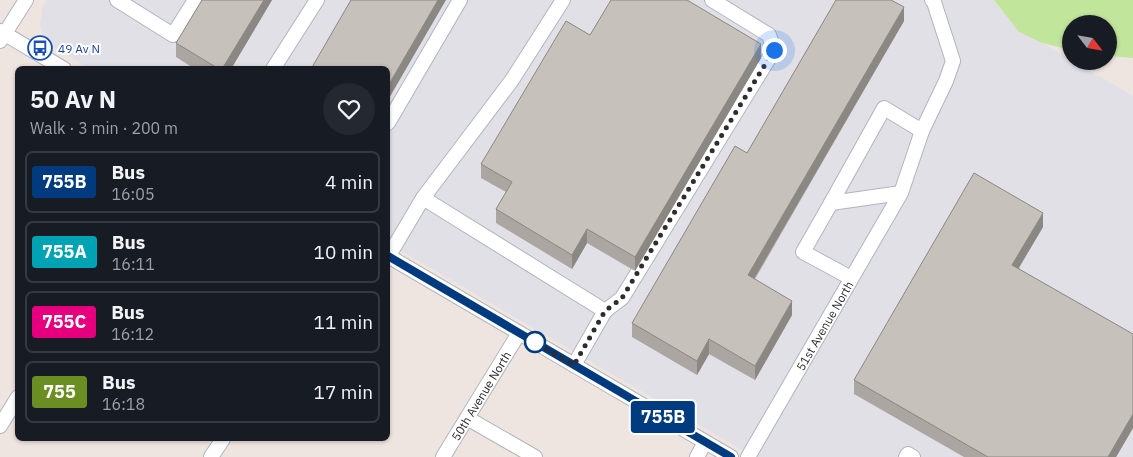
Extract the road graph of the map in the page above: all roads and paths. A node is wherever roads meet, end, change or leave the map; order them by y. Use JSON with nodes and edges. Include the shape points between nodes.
{"nodes":[{"id":1,"x":26,"y":0,"type":"edge"},
{"id":2,"x":117,"y":0,"type":"edge"},
{"id":3,"x":195,"y":0,"type":"edge"},
{"id":4,"x":317,"y":0,"type":"edge"},
{"id":5,"x":460,"y":0,"type":"edge"},
{"id":6,"x":563,"y":0,"type":"edge"},
{"id":7,"x":712,"y":0,"type":"edge"},
{"id":8,"x":932,"y":0,"type":"edge"},
{"id":9,"x":2,"y":35,"type":"edge"},
{"id":10,"x":59,"y":66,"type":"edge"},
{"id":11,"x":275,"y":66,"type":"edge"},
{"id":12,"x":390,"y":120,"type":"edge"},
{"id":13,"x":922,"y":131,"type":"junction"},
{"id":14,"x":901,"y":193,"type":"junction"},
{"id":15,"x":423,"y":198,"type":"junction"},
{"id":16,"x":831,"y":203,"type":"junction"},
{"id":17,"x":390,"y":254,"type":"edge"},
{"id":18,"x":390,"y":258,"type":"edge"},
{"id":19,"x":852,"y":278,"type":"junction"},
{"id":20,"x":605,"y":311,"type":"junction"},
{"id":21,"x":519,"y":333,"type":"junction"},
{"id":22,"x":574,"y":365,"type":"junction"},
{"id":23,"x":15,"y":403,"type":"edge"},
{"id":24,"x":468,"y":418,"type":"junction"},
{"id":25,"x":0,"y":426,"type":"edge"},
{"id":26,"x":221,"y":441,"type":"edge"},
{"id":27,"x":705,"y":442,"type":"junction"},
{"id":28,"x":445,"y":453,"type":"edge"},
{"id":29,"x":211,"y":457,"type":"edge"},
{"id":30,"x":460,"y":457,"type":"edge"},
{"id":31,"x":535,"y":457,"type":"edge"},
{"id":32,"x":697,"y":457,"type":"edge"},
{"id":33,"x":731,"y":457,"type":"edge"},
{"id":34,"x":748,"y":457,"type":"edge"},
{"id":35,"x":906,"y":457,"type":"edge"},
{"id":36,"x":913,"y":457,"type":"edge"}],
"edges":[{"from":1,"to":9,"type":"street"},
{"from":2,"to":3,"type":"street","via":[[173,35]]},
{"from":4,"to":11,"type":"street"},
{"from":5,"to":12,"type":"street"},
{"from":6,"to":15,"type":"street","via":[[512,80]]},
{"from":7,"to":20,"type":"street","via":[[769,35],[774,50],[622,298]]},
{"from":8,"to":13,"type":"street","name":"51st Avenue North","via":[[953,61]]},
{"from":9,"to":10,"type":"street"},
{"from":13,"to":14,"type":"street","name":"51st Avenue North"},
{"from":13,"to":16,"type":"street","via":[[884,108]]},
{"from":14,"to":16,"type":"street"},
{"from":14,"to":19,"type":"street","name":"51st Avenue North"},
{"from":15,"to":17,"type":"street"},
{"from":15,"to":20,"type":"street"},
{"from":16,"to":19,"type":"street","via":[[803,252]]},
{"from":18,"to":21,"type":"street"},
{"from":19,"to":34,"type":"street","name":"51st Avenue North"},
{"from":20,"to":22,"type":"street"},
{"from":21,"to":22,"type":"street"},
{"from":21,"to":24,"type":"street","name":"50th Avenue North"},
{"from":22,"to":27,"type":"street"},
{"from":23,"to":25,"type":"street"},
{"from":24,"to":28,"type":"street","name":"50th Avenue North"},
{"from":24,"to":31,"type":"street"},
{"from":26,"to":29,"type":"street"},
{"from":27,"to":32,"type":"street"},
{"from":27,"to":33,"type":"street"},
{"from":28,"to":30,"type":"street"},
{"from":35,"to":36,"type":"street","via":[[908,454]]}]}
